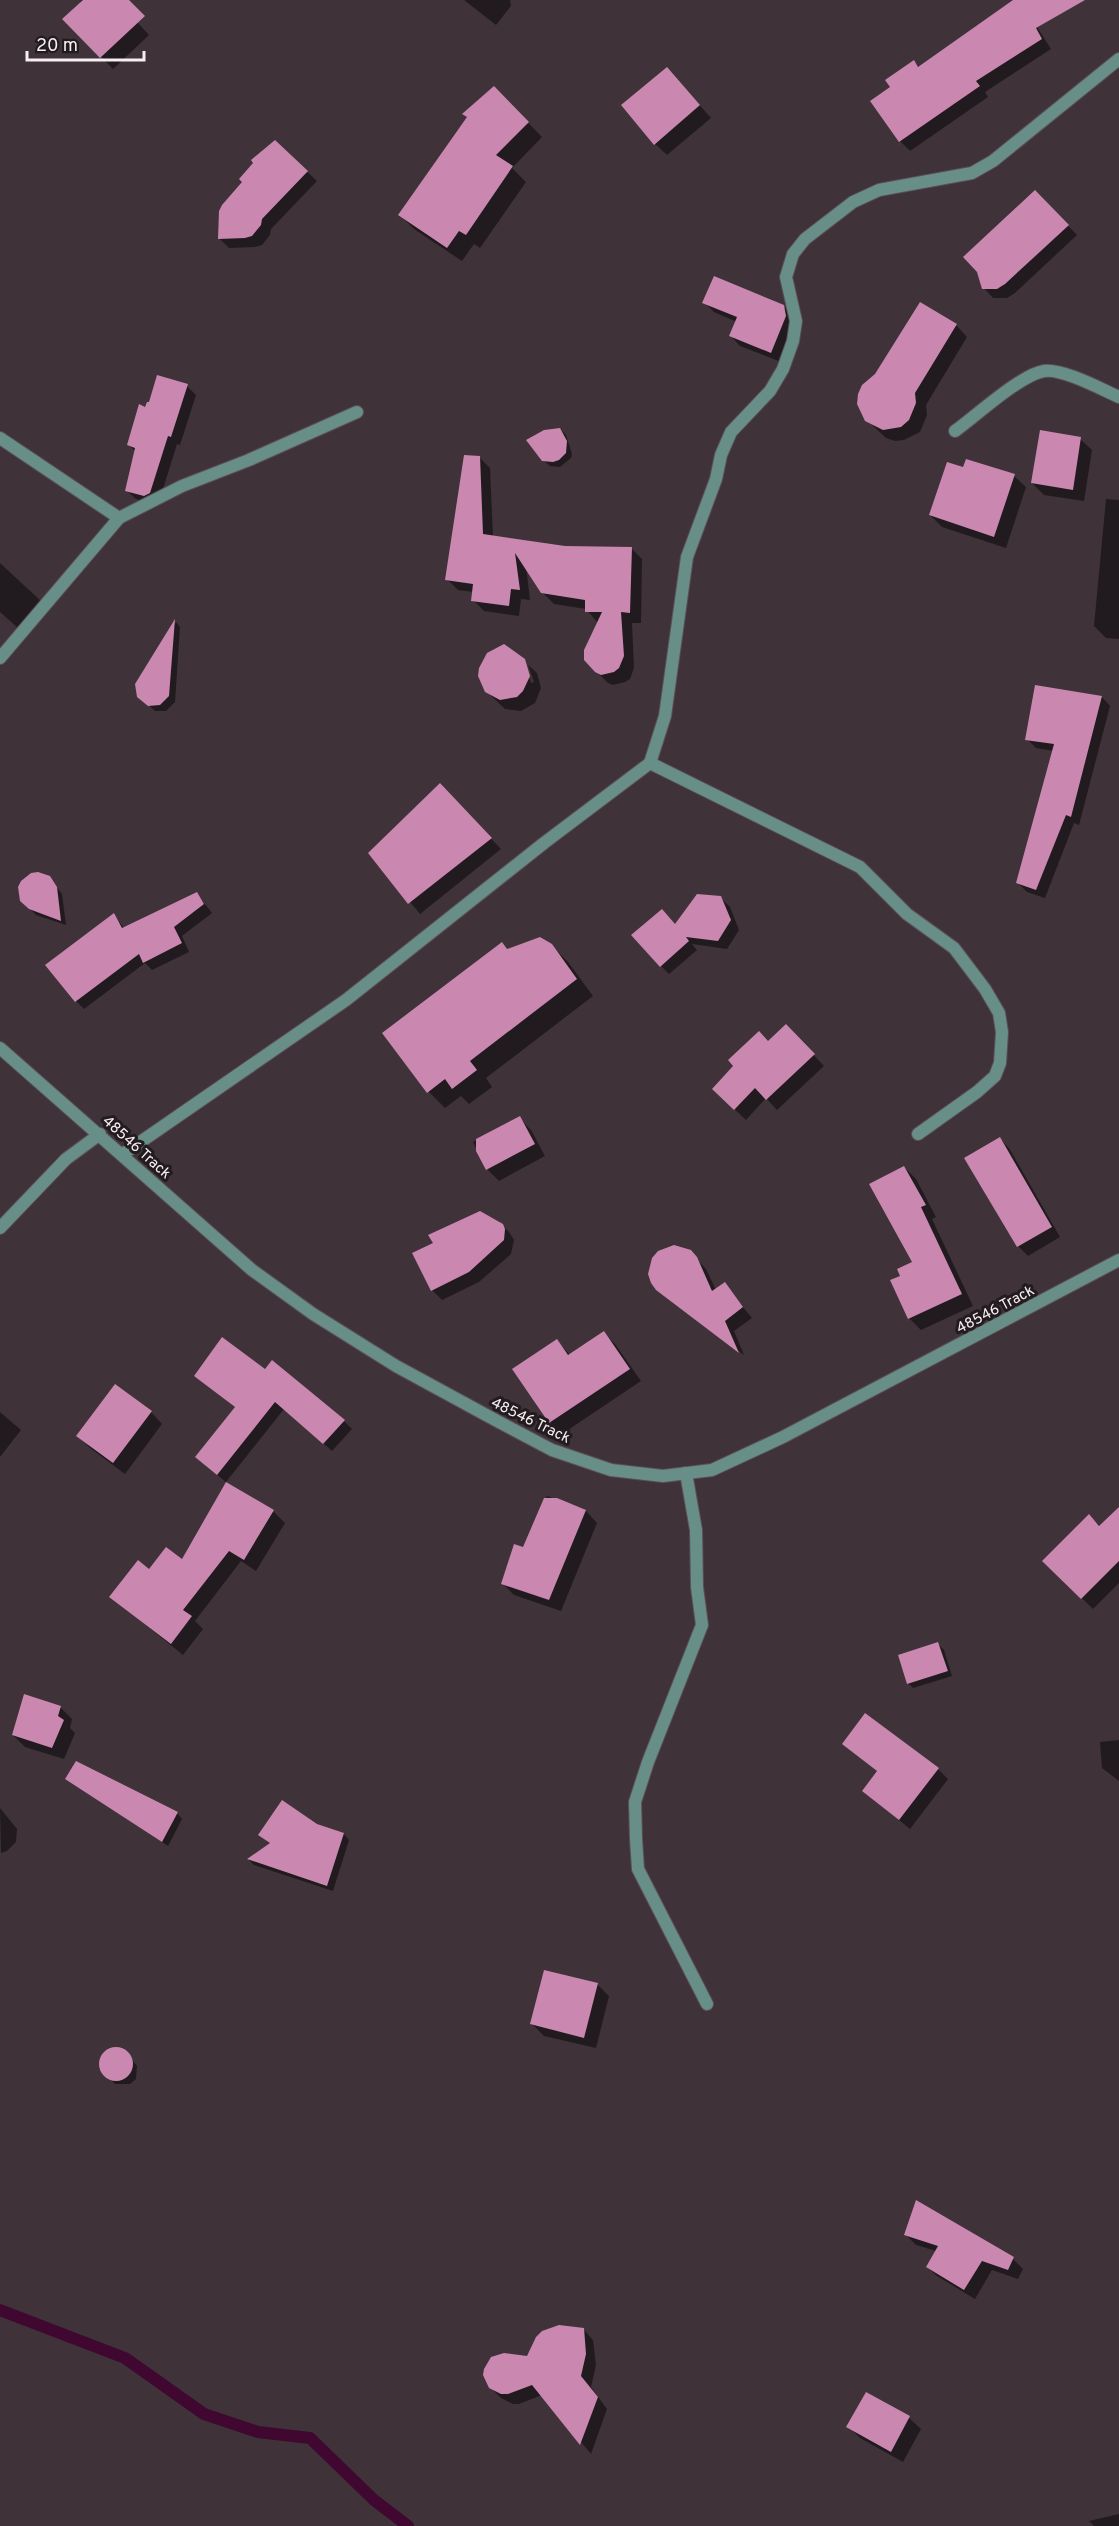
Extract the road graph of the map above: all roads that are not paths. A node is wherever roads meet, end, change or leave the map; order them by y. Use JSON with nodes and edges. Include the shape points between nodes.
{"nodes":[{"id":1,"x":1119,"y":59,"type":"edge"},
{"id":2,"x":1119,"y":397,"type":"edge"},
{"id":3,"x":357,"y":412,"type":"dead end"},
{"id":4,"x":955,"y":431,"type":"dead end"},
{"id":5,"x":0,"y":438,"type":"edge"},
{"id":6,"x":118,"y":518,"type":"junction"},
{"id":7,"x":0,"y":658,"type":"edge"},
{"id":8,"x":650,"y":763,"type":"junction"},
{"id":9,"x":0,"y":1048,"type":"edge"},
{"id":10,"x":100,"y":1134,"type":"junction"},
{"id":11,"x":918,"y":1134,"type":"dead end"},
{"id":12,"x":123,"y":1154,"type":"junction"},
{"id":13,"x":0,"y":1228,"type":"edge"},
{"id":14,"x":1119,"y":1260,"type":"edge"},
{"id":15,"x":686,"y":1473,"type":"junction"},
{"id":16,"x":708,"y":2004,"type":"dead end"}],
"edges":[{"from":1,"to":8,"type":"street","via":[[993,161],[972,173],[879,190],[805,239],[793,254],[786,277],[796,321],[794,341],[770,391],[732,432],[721,455],[687,556],[664,716]]},
{"from":2,"to":4,"type":"street","via":[[1045,370],[1020,382]]},
{"from":3,"to":6,"type":"street","via":[[182,486]]},
{"from":5,"to":6,"type":"street"},
{"from":6,"to":7,"type":"street"},
{"from":8,"to":11,"type":"street","via":[[860,867],[907,914],[954,948],[985,989],[999,1013],[1002,1032],[995,1076]]},
{"from":8,"to":12,"type":"street","via":[[346,1000]]},
{"from":9,"to":10,"type":"street","name":"48546 Track"},
{"from":10,"to":12,"type":"street","name":"48546 Track"},
{"from":10,"to":13,"type":"street","via":[[66,1159]]},
{"from":12,"to":15,"type":"street","name":"48546 Track","via":[[252,1270],[396,1366],[552,1450],[611,1470],[663,1476]]},
{"from":14,"to":15,"type":"street","name":"48546 Track","via":[[783,1437],[712,1470]]},
{"from":15,"to":16,"type":"street","via":[[696,1530],[702,1625],[635,1802],[636,1839],[638,1869]]}]}
